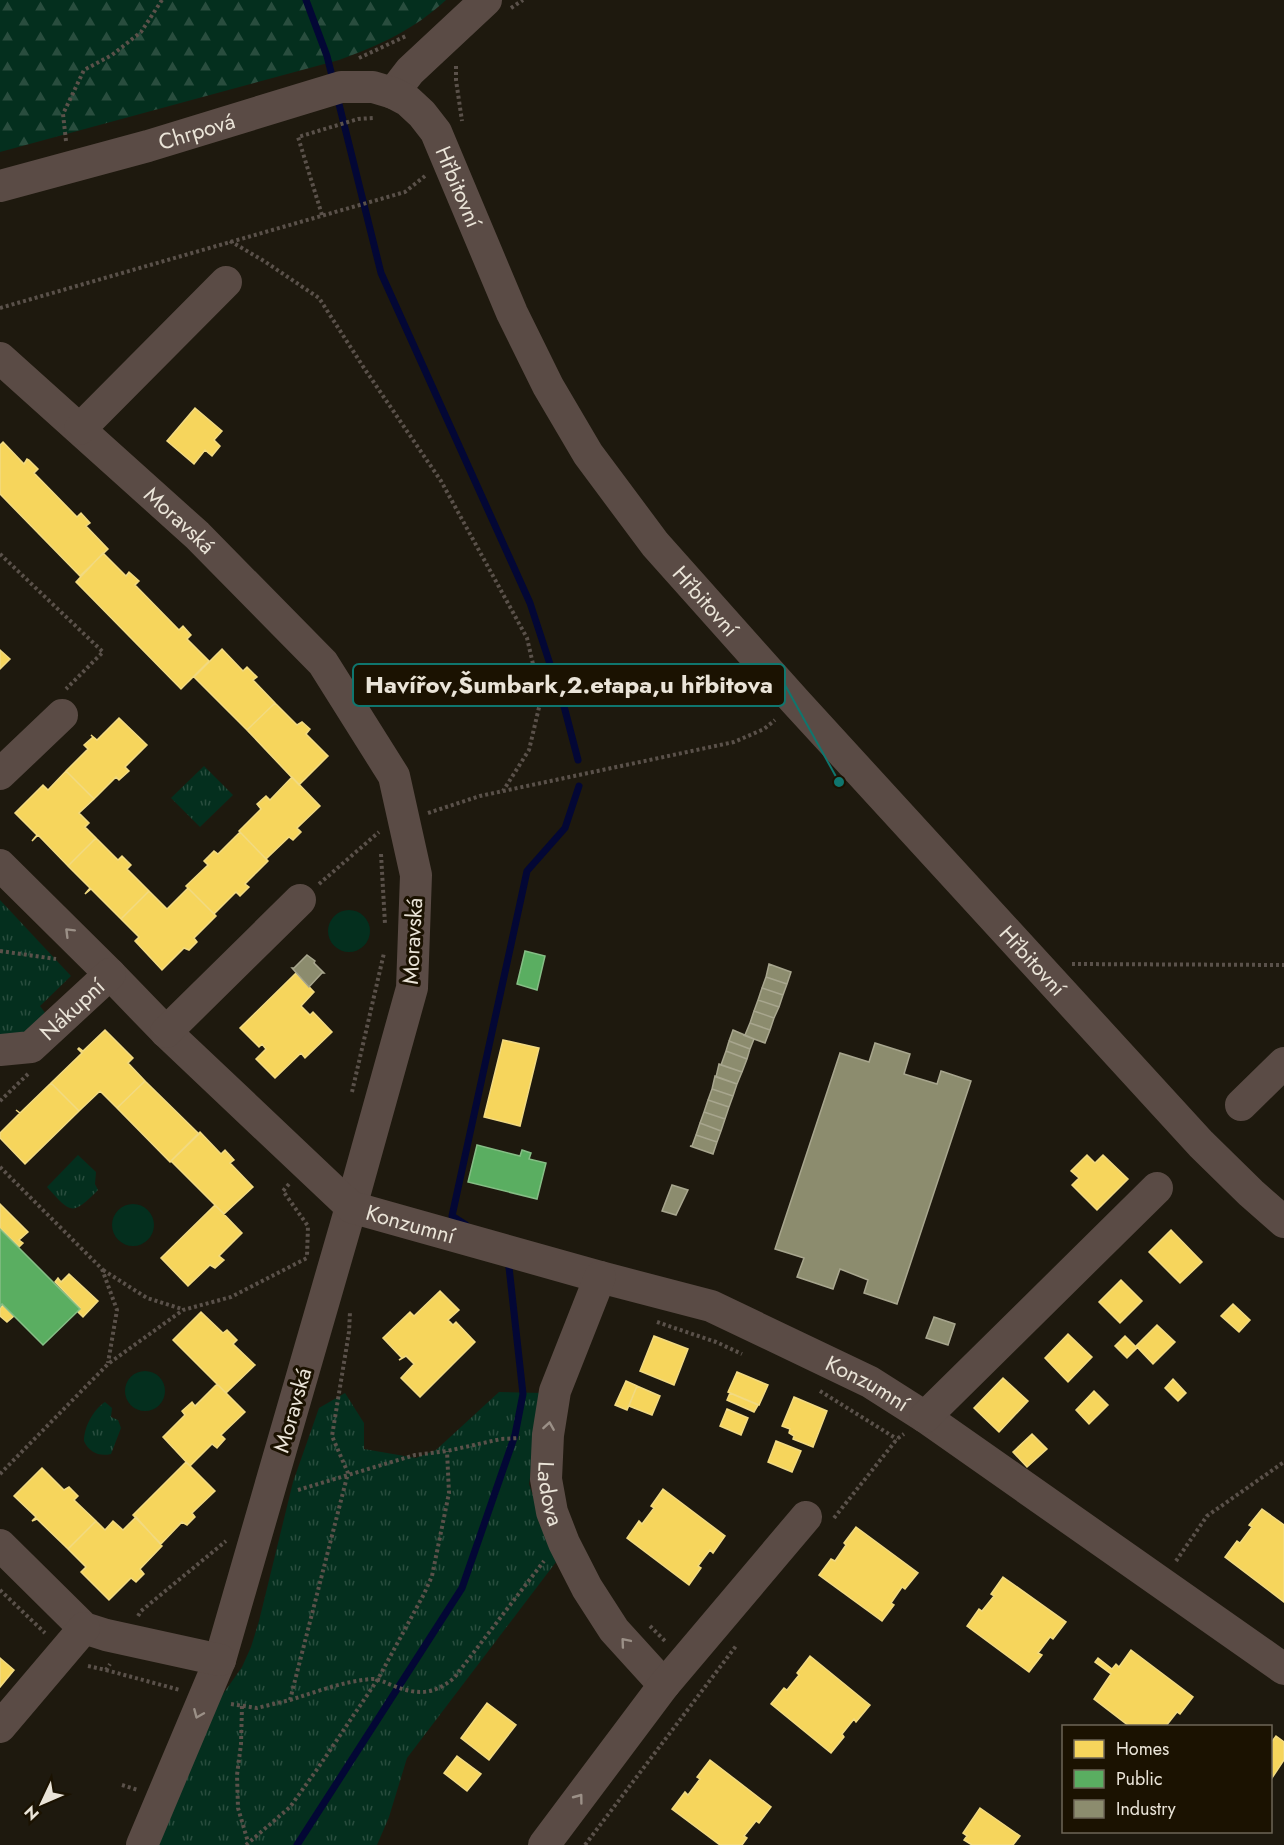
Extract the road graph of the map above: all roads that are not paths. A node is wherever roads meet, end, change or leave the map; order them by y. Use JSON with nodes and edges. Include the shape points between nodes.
{"nodes":[{"id":1,"x":496,"y":5,"type":"edge"},
{"id":2,"x":393,"y":93,"type":"junction"},
{"id":3,"x":0,"y":186,"type":"edge"},
{"id":4,"x":226,"y":282,"type":"dead end"},
{"id":5,"x":0,"y":358,"type":"edge"},
{"id":6,"x":80,"y":429,"type":"junction"},
{"id":7,"x":62,"y":715,"type":"road end"},
{"id":8,"x":0,"y":774,"type":"edge"},
{"id":9,"x":0,"y":865,"type":"edge"},
{"id":10,"x":300,"y":900,"type":"road end"},
{"id":11,"x":110,"y":974,"type":"junction"},
{"id":12,"x":166,"y":1032,"type":"junction"},
{"id":13,"x":0,"y":1050,"type":"edge"},
{"id":14,"x":1284,"y":1063,"type":"edge"},
{"id":15,"x":1241,"y":1105,"type":"dead end"},
{"id":16,"x":1157,"y":1188,"type":"dead end"},
{"id":17,"x":351,"y":1207,"type":"junction"},
{"id":18,"x":1284,"y":1222,"type":"edge"},
{"id":19,"x":600,"y":1277,"type":"junction"},
{"id":20,"x":925,"y":1417,"type":"junction"},
{"id":21,"x":806,"y":1517,"type":"dead end"},
{"id":22,"x":0,"y":1545,"type":"edge"},
{"id":23,"x":84,"y":1628,"type":"junction"},
{"id":24,"x":220,"y":1660,"type":"junction"},
{"id":25,"x":1284,"y":1669,"type":"edge"},
{"id":26,"x":664,"y":1685,"type":"junction"},
{"id":27,"x":0,"y":1727,"type":"edge"},
{"id":28,"x":142,"y":1845,"type":"edge"},
{"id":29,"x":544,"y":1845,"type":"edge"}],
"edges":[{"from":1,"to":2,"type":"street","via":[[410,71]]},
{"from":2,"to":3,"type":"street","name":"Chrpová","via":[[373,87],[341,87]]},
{"from":2,"to":18,"type":"street","name":"Hřbitovní","via":[[414,107],[436,132],[512,313],[548,386],[588,454],[654,544],[1201,1144]]},
{"from":4,"to":6,"type":"street"},
{"from":5,"to":6,"type":"street","name":"Moravská"},
{"from":6,"to":17,"type":"street","name":"Moravská","via":[[197,535],[323,663],[394,776],[392,826],[416,875],[412,988]]},
{"from":7,"to":8,"type":"street"},
{"from":11,"to":9,"type":"street","name":"Konzumní","one_way":true},
{"from":10,"to":12,"type":"street"},
{"from":11,"to":12,"type":"street","name":"Konzumní"},
{"from":11,"to":13,"type":"street","name":"Nákupní","via":[[32,1047]]},
{"from":12,"to":17,"type":"street","name":"Konzumní"},
{"from":14,"to":15,"type":"street"},
{"from":16,"to":20,"type":"street","name":"Konzumní"},
{"from":17,"to":19,"type":"street","name":"Konzumní"},
{"from":17,"to":24,"type":"street","name":"Moravská"},
{"from":19,"to":20,"type":"street","name":"Konzumní","via":[[711,1306],[870,1382]]},
{"from":26,"to":19,"type":"street","name":"Ladova","one_way":true,"via":[[627,1645],[587,1588],[552,1512],[546,1479],[555,1391]]},
{"from":20,"to":25,"type":"street","name":"Konzumní"},
{"from":21,"to":26,"type":"street"},
{"from":22,"to":23,"type":"street"},
{"from":23,"to":24,"type":"street"},
{"from":23,"to":27,"type":"street"},
{"from":24,"to":28,"type":"street","name":"Moravská","one_way":true},
{"from":29,"to":26,"type":"street","one_way":true}]}
